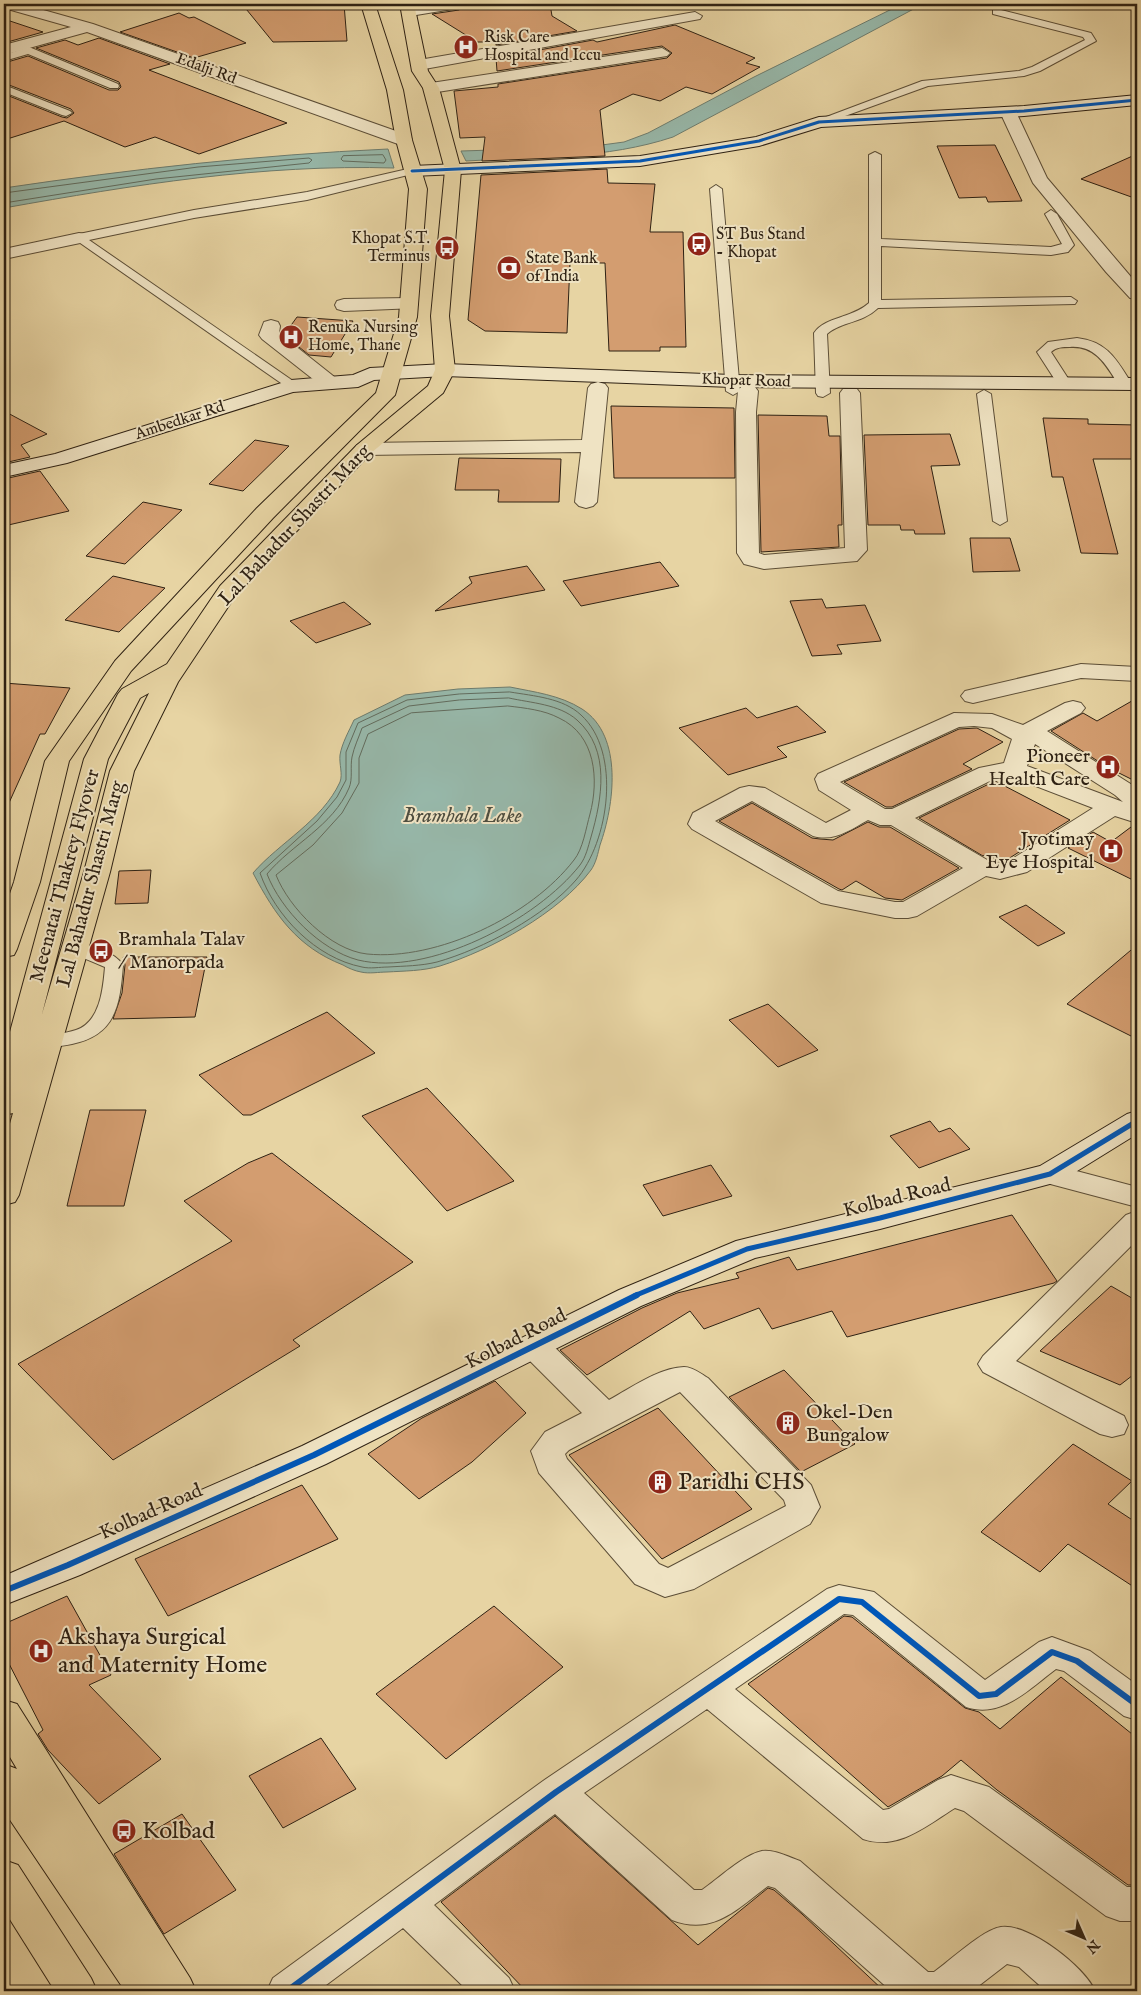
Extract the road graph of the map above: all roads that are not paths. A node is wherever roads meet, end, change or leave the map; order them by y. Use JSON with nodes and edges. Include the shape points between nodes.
{"nodes":[{"id":1,"x":6,"y":4,"type":"edge"},
{"id":2,"x":368,"y":4,"type":"edge"},
{"id":3,"x":458,"y":4,"type":"edge"},
{"id":4,"x":408,"y":8,"type":"edge"},
{"id":5,"x":997,"y":12,"type":"dead end"},
{"id":6,"x":695,"y":16,"type":"dead end"},
{"id":7,"x":88,"y":27,"type":"junction"},
{"id":8,"x":394,"y":36,"type":"dead end"},
{"id":9,"x":4,"y":50,"type":"edge"},
{"id":10,"x":662,"y":53,"type":"dead end"},
{"id":11,"x":4,"y":58,"type":"edge"},
{"id":12,"x":414,"y":71,"type":"junction"},
{"id":13,"x":114,"y":86,"type":"dead end"},
{"id":14,"x":4,"y":88,"type":"edge"},
{"id":15,"x":431,"y":88,"type":"junction"},
{"id":16,"x":395,"y":90,"type":"junction"},
{"id":17,"x":1137,"y":100,"type":"edge"},
{"id":18,"x":1008,"y":112,"type":"junction"},
{"id":19,"x":66,"y":113,"type":"dead end"},
{"id":20,"x":819,"y":122,"type":"junction"},
{"id":21,"x":404,"y":140,"type":"junction"},
{"id":22,"x":875,"y":155,"type":"dead end"},
{"id":23,"x":453,"y":170,"type":"junction"},
{"id":24,"x":412,"y":171,"type":"junction"},
{"id":25,"x":716,"y":189,"type":"dead end"},
{"id":26,"x":1051,"y":214,"type":"dead end"},
{"id":27,"x":79,"y":238,"type":"junction"},
{"id":28,"x":875,"y":242,"type":"junction"},
{"id":29,"x":4,"y":254,"type":"edge"},
{"id":30,"x":1137,"y":294,"type":"edge"},
{"id":31,"x":1071,"y":301,"type":"dead end"},
{"id":32,"x":344,"y":304,"type":"dead end"},
{"id":33,"x":409,"y":304,"type":"junction"},
{"id":34,"x":875,"y":304,"type":"junction"},
{"id":35,"x":271,"y":326,"type":"dead end"},
{"id":36,"x":446,"y":370,"type":"junction"},
{"id":37,"x":390,"y":380,"type":"junction"},
{"id":38,"x":330,"y":383,"type":"junction"},
{"id":39,"x":1064,"y":383,"type":"junction"},
{"id":40,"x":291,"y":386,"type":"junction"},
{"id":41,"x":1133,"y":387,"type":"edge"},
{"id":42,"x":598,"y":388,"type":"junction"},
{"id":43,"x":738,"y":388,"type":"junction"},
{"id":44,"x":823,"y":388,"type":"junction"},
{"id":45,"x":436,"y":389,"type":"junction"},
{"id":46,"x":850,"y":393,"type":"junction"},
{"id":47,"x":984,"y":394,"type":"junction"},
{"id":48,"x":592,"y":446,"type":"junction"},
{"id":49,"x":364,"y":449,"type":"junction"},
{"id":50,"x":4,"y":471,"type":"edge"},
{"id":51,"x":586,"y":502,"type":"dead end"},
{"id":52,"x":1000,"y":521,"type":"dead end"},
{"id":53,"x":123,"y":666,"type":"junction"},
{"id":54,"x":176,"y":668,"type":"junction"},
{"id":55,"x":1137,"y":674,"type":"edge"},
{"id":56,"x":130,"y":694,"type":"junction"},
{"id":57,"x":973,"y":696,"type":"dead end"},
{"id":58,"x":1073,"y":708,"type":"dead end"},
{"id":59,"x":1014,"y":769,"type":"junction"},
{"id":60,"x":1137,"y":801,"type":"edge"},
{"id":61,"x":1112,"y":807,"type":"junction"},
{"id":62,"x":869,"y":810,"type":"junction"},
{"id":63,"x":1137,"y":816,"type":"edge"},
{"id":64,"x":896,"y":817,"type":"junction"},
{"id":65,"x":982,"y":868,"type":"junction"},
{"id":66,"x":75,"y":948,"type":"junction"},
{"id":67,"x":4,"y":949,"type":"edge"},
{"id":68,"x":48,"y":1041,"type":"junction"},
{"id":69,"x":4,"y":1106,"type":"edge"},
{"id":70,"x":1137,"y":1121,"type":"edge"},
{"id":71,"x":1050,"y":1174,"type":"junction"},
{"id":72,"x":4,"y":1195,"type":"edge"},
{"id":73,"x":1137,"y":1197,"type":"edge"},
{"id":74,"x":1137,"y":1222,"type":"edge"},
{"id":75,"x":535,"y":1347,"type":"junction"},
{"id":76,"x":605,"y":1416,"type":"junction"},
{"id":77,"x":1112,"y":1425,"type":"dead end"},
{"id":78,"x":4,"y":1591,"type":"edge"},
{"id":79,"x":708,"y":1688,"type":"junction"},
{"id":80,"x":1137,"y":1705,"type":"edge"},
{"id":81,"x":4,"y":1715,"type":"edge"},
{"id":82,"x":4,"y":1780,"type":"edge"},
{"id":83,"x":556,"y":1792,"type":"junction"},
{"id":84,"x":4,"y":1877,"type":"edge"},
{"id":85,"x":405,"y":1903,"type":"junction"},
{"id":86,"x":1137,"y":1904,"type":"edge"},
{"id":87,"x":77,"y":1991,"type":"edge"},
{"id":88,"x":148,"y":1991,"type":"edge"},
{"id":89,"x":176,"y":1991,"type":"edge"},
{"id":90,"x":287,"y":1991,"type":"edge"},
{"id":91,"x":495,"y":1991,"type":"edge"},
{"id":92,"x":920,"y":1991,"type":"edge"},
{"id":93,"x":928,"y":1991,"type":"edge"},
{"id":94,"x":1076,"y":1991,"type":"edge"}],
"edges":[{"from":1,"to":7,"type":"street","name":"Edalji Rd"},
{"from":2,"to":16,"type":"main road","name":"Lal Bahadur Shastri Marg"},
{"from":3,"to":4,"type":"street"},
{"from":4,"to":12,"type":"main road"},
{"from":5,"to":20,"type":"lane","via":[[1087,35],[1091,41],[1020,74],[926,83]]},
{"from":6,"to":12,"type":"street"},
{"from":7,"to":9,"type":"street"},
{"from":7,"to":21,"type":"street","name":"Edalji Rd"},
{"from":8,"to":12,"type":"main road","via":[[397,55]]},
{"from":10,"to":15,"type":"street"},
{"from":11,"to":13,"type":"lane","via":[[29,50]]},
{"from":12,"to":15,"type":"main road"},
{"from":12,"to":16,"type":"main road"},
{"from":14,"to":19,"type":"lane"},
{"from":15,"to":23,"type":"main road"},
{"from":16,"to":21,"type":"main road","name":"Lal Bahadur Shastri Marg"},
{"from":17,"to":18,"type":"street"},
{"from":18,"to":20,"type":"street"},
{"from":18,"to":30,"type":"street","via":[[1039,179]]},
{"from":20,"to":23,"type":"street","via":[[759,140],[640,161]]},
{"from":21,"to":24,"type":"main road","name":"Lal Bahadur Shastri Marg"},
{"from":22,"to":28,"type":"lane"},
{"from":23,"to":24,"type":"street"},
{"from":23,"to":36,"type":"main road","via":[[440,316]]},
{"from":24,"to":27,"type":"lane","via":[[306,196],[194,214]]},
{"from":24,"to":33,"type":"main road","name":"Lal Bahadur Shastri Marg","via":[[418,189]]},
{"from":25,"to":43,"type":"lane"},
{"from":26,"to":28,"type":"lane","via":[[1068,245],[1064,250],[1051,252]]},
{"from":27,"to":29,"type":"street"},
{"from":27,"to":40,"type":"lane"},
{"from":28,"to":34,"type":"lane"},
{"from":31,"to":34,"type":"lane"},
{"from":32,"to":33,"type":"street"},
{"from":33,"to":37,"type":"main road","name":"Lal Bahadur Shastri Marg"},
{"from":34,"to":44,"type":"lane","via":[[863,315],[828,326],[820,333]]},
{"from":35,"to":38,"type":"street","via":[[269,334]]},
{"from":36,"to":37,"type":"street","name":"Khopat Road"},
{"from":36,"to":43,"type":"street","name":"Khopat Road"},
{"from":36,"to":45,"type":"main road","name":"Lal Bahadur Shastri Marg"},
{"from":37,"to":38,"type":"street","name":"Ambedkar Rd","via":[[370,388],[358,382]]},
{"from":37,"to":45,"type":"street","name":"Khopat Road"},
{"from":37,"to":53,"type":"main road","name":"Lal Bahadur Shastri Marg","via":[[385,395],[265,513]]},
{"from":38,"to":40,"type":"street","name":"Ambedkar Rd"},
{"from":39,"to":41,"type":"street","name":"Khopat Road"},
{"from":39,"to":41,"type":"lane","via":[[1044,352],[1046,347],[1056,344],[1079,342],[1103,350]]},
{"from":39,"to":44,"type":"street","name":"Khopat Road"},
{"from":40,"to":50,"type":"street","name":"Ambedkar Rd","via":[[60,459]]},
{"from":41,"to":47,"type":"street","name":"Khopat Road"},
{"from":42,"to":43,"type":"street","name":"Khopat Road"},
{"from":42,"to":45,"type":"street","name":"Khopat Road"},
{"from":42,"to":48,"type":"street"},
{"from":43,"to":44,"type":"street","name":"Khopat Road"},
{"from":43,"to":46,"type":"street","via":[[746,412],[748,553],[752,559],[764,562],[849,556],[856,550]]},
{"from":44,"to":46,"type":"street","name":"Khopat Road"},
{"from":45,"to":49,"type":"main road","name":"Lal Bahadur Shastri Marg"},
{"from":46,"to":47,"type":"street","name":"Khopat Road"},
{"from":47,"to":52,"type":"lane"},
{"from":48,"to":49,"type":"street"},
{"from":48,"to":51,"type":"street"},
{"from":49,"to":54,"type":"main road","name":"Lal Bahadur Shastri Marg","via":[[228,591]]},
{"from":53,"to":56,"type":"main road"},
{"from":53,"to":67,"type":"main road","name":"Lal Bahadur Shastri Marg","via":[[57,761],[27,882]]},
{"from":54,"to":56,"type":"main road"},
{"from":54,"to":66,"type":"main road","name":"Lal Bahadur Shastri Marg","via":[[122,771]]},
{"from":55,"to":57,"type":"street","via":[[1082,671]]},
{"from":56,"to":69,"type":"main road","name":"Meenatai Thakrey Flyover","via":[[96,759]]},
{"from":58,"to":60,"type":"street","via":[[1032,730],[1033,733]]},
{"from":59,"to":61,"type":"street"},
{"from":59,"to":62,"type":"street","via":[[1025,737],[1011,726],[997,721],[954,720],[827,779],[828,785]]},
{"from":59,"to":64,"type":"street","via":[[988,773]]},
{"from":61,"to":63,"type":"street"},
{"from":61,"to":65,"type":"street","via":[[1018,867],[1000,871]]},
{"from":62,"to":64,"type":"street","via":[[880,817]]},
{"from":62,"to":65,"type":"street","via":[[829,831],[822,831],[756,793],[749,793],[702,818],[701,824],[830,898],[895,910],[908,910]]},
{"from":64,"to":65,"type":"street"},
{"from":66,"to":68,"type":"main road","name":"Lal Bahadur Shastri Marg"},
{"from":66,"to":68,"type":"lane","via":[[114,964],[113,982],[97,1027],[73,1037]]},
{"from":68,"to":72,"type":"main road","name":"Lal Bahadur Shastri Marg"},
{"from":70,"to":71,"type":"street","name":"Kolbad Road"},
{"from":71,"to":73,"type":"street"},
{"from":71,"to":75,"type":"street","name":"Kolbad Road","via":[[747,1249],[630,1298]]},
{"from":74,"to":77,"type":"street","via":[[994,1364]]},
{"from":75,"to":76,"type":"street"},
{"from":75,"to":78,"type":"street","name":"Kolbad Road","via":[[314,1455]]},
{"from":76,"to":76,"type":"street","via":[[669,1383],[684,1380],[697,1387],[799,1494],[803,1507],[798,1515],[682,1580],[665,1583],[647,1574],[551,1464],[548,1451],[556,1441]]},
{"from":79,"to":80,"type":"street","via":[[839,1599],[862,1602],[978,1696],[996,1694],[1052,1652],[1077,1661]]},
{"from":79,"to":83,"type":"street"},
{"from":79,"to":86,"type":"street","via":[[876,1827],[896,1825],[951,1791],[976,1799],[1120,1904]]},
{"from":81,"to":89,"type":"main road"},
{"from":82,"to":88,"type":"main road"},
{"from":83,"to":85,"type":"street"},
{"from":83,"to":92,"type":"street","via":[[686,1908],[709,1907],[763,1868],[786,1873]]},
{"from":84,"to":87,"type":"main road"},
{"from":85,"to":90,"type":"street"},
{"from":85,"to":91,"type":"street"},
{"from":93,"to":94,"type":"street","via":[[942,1990],[1002,1945],[1030,1952]]}]}
